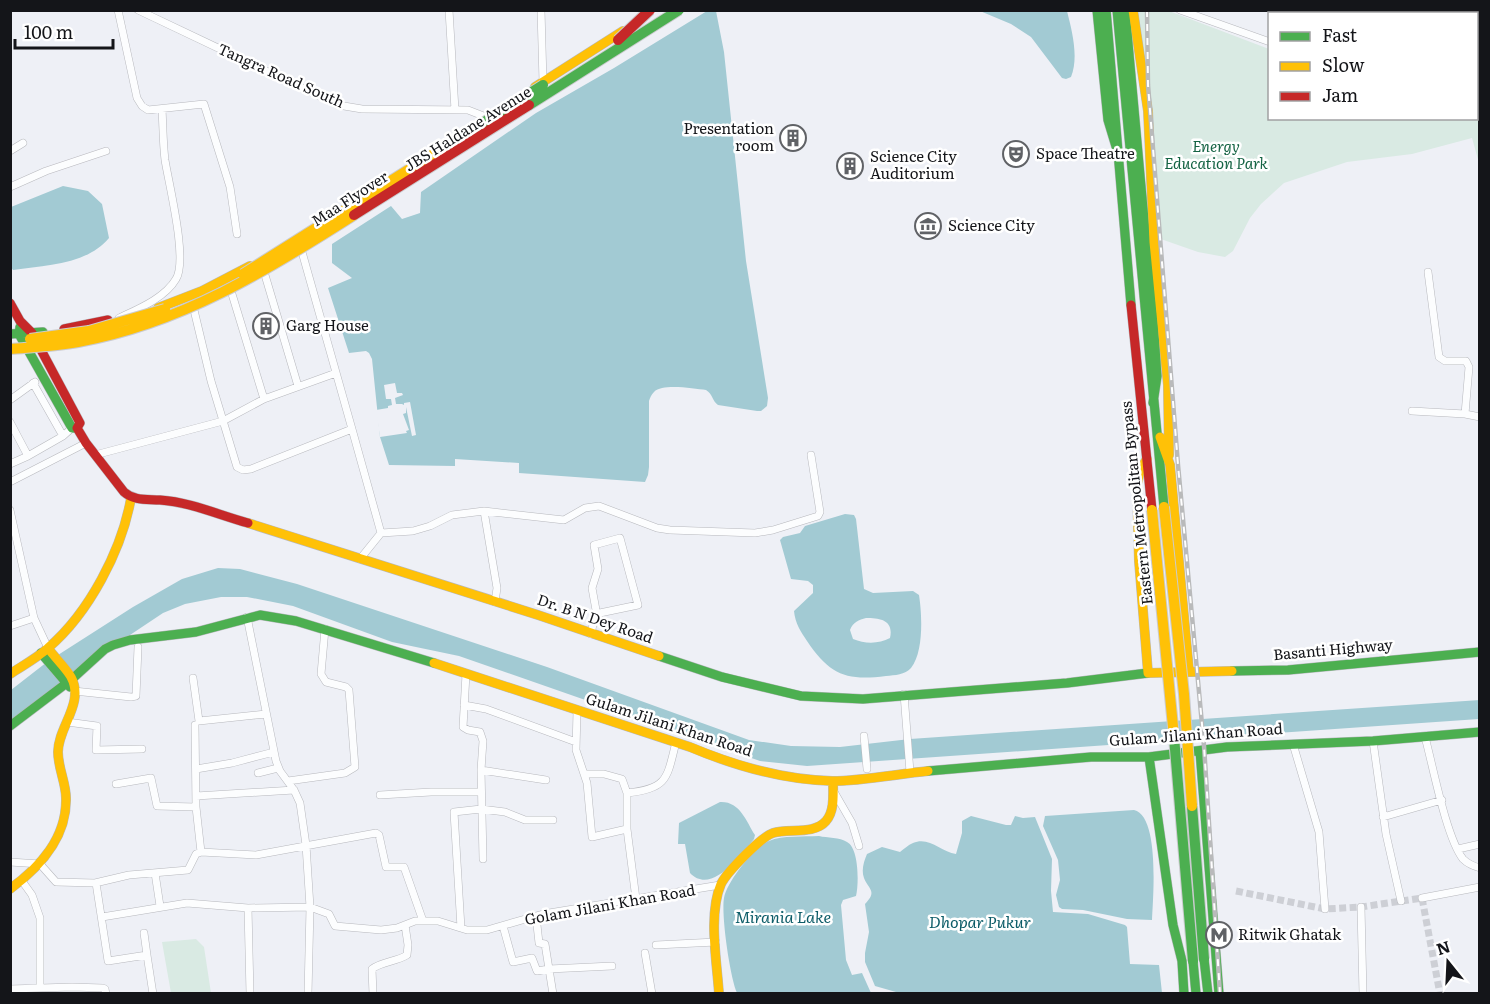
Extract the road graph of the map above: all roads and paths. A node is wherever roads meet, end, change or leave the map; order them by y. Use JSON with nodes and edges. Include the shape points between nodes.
{"nodes":[{"id":1,"x":118,"y":10,"type":"edge"},
{"id":2,"x":138,"y":10,"type":"edge"},
{"id":3,"x":449,"y":10,"type":"edge"},
{"id":4,"x":541,"y":10,"type":"edge"},
{"id":5,"x":650,"y":10,"type":"edge"},
{"id":6,"x":655,"y":10,"type":"edge"},
{"id":7,"x":664,"y":10,"type":"edge"},
{"id":8,"x":679,"y":10,"type":"edge"},
{"id":9,"x":686,"y":10,"type":"edge"},
{"id":10,"x":1097,"y":10,"type":"edge"},
{"id":11,"x":1106,"y":10,"type":"edge"},
{"id":12,"x":1117,"y":10,"type":"edge"},
{"id":13,"x":1125,"y":10,"type":"edge"},
{"id":14,"x":1132,"y":10,"type":"edge"},
{"id":15,"x":1180,"y":10,"type":"edge"},
{"id":16,"x":618,"y":40,"type":"junction"},
{"id":17,"x":1268,"y":42,"type":"edge"},
{"id":18,"x":543,"y":82,"type":"junction"},
{"id":19,"x":162,"y":109,"type":"junction"},
{"id":20,"x":455,"y":110,"type":"junction"},
{"id":21,"x":486,"y":117,"type":"junction"},
{"id":22,"x":493,"y":130,"type":"junction"},
{"id":23,"x":23,"y":143,"type":"dead end"},
{"id":24,"x":10,"y":151,"type":"edge"},
{"id":25,"x":106,"y":151,"type":"dead end"},
{"id":26,"x":1118,"y":153,"type":"junction"},
{"id":27,"x":10,"y":187,"type":"edge"},
{"id":28,"x":237,"y":234,"type":"dead end"},
{"id":29,"x":302,"y":252,"type":"junction"},
{"id":30,"x":1428,"y":272,"type":"dead end"},
{"id":31,"x":265,"y":275,"type":"junction"},
{"id":32,"x":232,"y":294,"type":"junction"},
{"id":33,"x":10,"y":303,"type":"edge"},
{"id":34,"x":194,"y":310,"type":"junction"},
{"id":35,"x":119,"y":318,"type":"junction"},
{"id":36,"x":20,"y":321,"type":"junction"},
{"id":37,"x":33,"y":333,"type":"junction"},
{"id":38,"x":15,"y":334,"type":"edge"},
{"id":39,"x":10,"y":341,"type":"edge"},
{"id":40,"x":10,"y":349,"type":"edge"},
{"id":41,"x":43,"y":352,"type":"junction"},
{"id":42,"x":30,"y":353,"type":"junction"},
{"id":43,"x":10,"y":355,"type":"edge"},
{"id":44,"x":336,"y":373,"type":"junction"},
{"id":45,"x":39,"y":381,"type":"junction"},
{"id":46,"x":298,"y":386,"type":"junction"},
{"id":47,"x":264,"y":399,"type":"junction"},
{"id":48,"x":10,"y":400,"type":"edge"},
{"id":49,"x":1153,"y":403,"type":"junction"},
{"id":50,"x":1412,"y":411,"type":"dead end"},
{"id":51,"x":1465,"y":414,"type":"junction"},
{"id":52,"x":1479,"y":417,"type":"edge"},
{"id":53,"x":223,"y":421,"type":"junction"},
{"id":54,"x":10,"y":422,"type":"edge"},
{"id":55,"x":352,"y":429,"type":"junction"},
{"id":56,"x":1156,"y":429,"type":"junction"},
{"id":57,"x":71,"y":431,"type":"junction"},
{"id":58,"x":86,"y":444,"type":"junction"},
{"id":59,"x":95,"y":455,"type":"junction"},
{"id":60,"x":811,"y":455,"type":"dead end"},
{"id":61,"x":28,"y":456,"type":"junction"},
{"id":62,"x":1169,"y":458,"type":"junction"},
{"id":63,"x":1147,"y":459,"type":"junction"},
{"id":64,"x":10,"y":464,"type":"edge"},
{"id":65,"x":10,"y":483,"type":"edge"},
{"id":66,"x":131,"y":498,"type":"junction"},
{"id":67,"x":10,"y":510,"type":"edge"},
{"id":68,"x":484,"y":511,"type":"junction"},
{"id":69,"x":12,"y":525,"type":"edge"},
{"id":70,"x":381,"y":533,"type":"junction"},
{"id":71,"x":360,"y":559,"type":"junction"},
{"id":72,"x":495,"y":602,"type":"junction"},
{"id":73,"x":596,"y":614,"type":"junction"},
{"id":74,"x":247,"y":617,"type":"junction"},
{"id":75,"x":34,"y":618,"type":"junction"},
{"id":76,"x":10,"y":627,"type":"edge"},
{"id":77,"x":326,"y":629,"type":"junction"},
{"id":78,"x":591,"y":634,"type":"junction"},
{"id":79,"x":138,"y":647,"type":"dead end"},
{"id":80,"x":1479,"y":652,"type":"edge"},
{"id":81,"x":47,"y":654,"type":"junction"},
{"id":82,"x":1189,"y":670,"type":"junction"},
{"id":83,"x":1148,"y":673,"type":"junction"},
{"id":84,"x":10,"y":674,"type":"edge"},
{"id":85,"x":466,"y":674,"type":"junction"},
{"id":86,"x":193,"y":678,"type":"dead end"},
{"id":87,"x":68,"y":681,"type":"junction"},
{"id":88,"x":904,"y":694,"type":"junction"},
{"id":89,"x":464,"y":705,"type":"junction"},
{"id":90,"x":577,"y":711,"type":"junction"},
{"id":91,"x":266,"y":714,"type":"junction"},
{"id":92,"x":67,"y":722,"type":"junction"},
{"id":93,"x":195,"y":725,"type":"dead end"},
{"id":94,"x":10,"y":726,"type":"edge"},
{"id":95,"x":1479,"y":732,"type":"edge"},
{"id":96,"x":864,"y":736,"type":"dead end"},
{"id":97,"x":1425,"y":737,"type":"junction"},
{"id":98,"x":1373,"y":741,"type":"junction"},
{"id":99,"x":576,"y":742,"type":"junction"},
{"id":100,"x":676,"y":742,"type":"junction"},
{"id":101,"x":1293,"y":744,"type":"junction"},
{"id":102,"x":142,"y":749,"type":"dead end"},
{"id":103,"x":1200,"y":751,"type":"junction"},
{"id":104,"x":274,"y":752,"type":"junction"},
{"id":105,"x":1149,"y":757,"type":"junction"},
{"id":106,"x":278,"y":768,"type":"junction"},
{"id":107,"x":910,"y":768,"type":"junction"},
{"id":108,"x":196,"y":769,"type":"junction"},
{"id":109,"x":867,"y":769,"type":"dead end"},
{"id":110,"x":481,"y":770,"type":"junction"},
{"id":111,"x":258,"y":773,"type":"dead end"},
{"id":112,"x":584,"y":774,"type":"junction"},
{"id":113,"x":546,"y":780,"type":"dead end"},
{"id":114,"x":288,"y":781,"type":"junction"},
{"id":115,"x":116,"y":784,"type":"dead end"},
{"id":116,"x":833,"y":785,"type":"junction"},
{"id":117,"x":294,"y":790,"type":"junction"},
{"id":118,"x":481,"y":792,"type":"junction"},
{"id":119,"x":627,"y":793,"type":"junction"},
{"id":120,"x":380,"y":795,"type":"dead end"},
{"id":121,"x":196,"y":796,"type":"junction"},
{"id":122,"x":1442,"y":800,"type":"junction"},
{"id":123,"x":196,"y":807,"type":"junction"},
{"id":124,"x":481,"y":809,"type":"junction"},
{"id":125,"x":1383,"y":817,"type":"junction"},
{"id":126,"x":554,"y":820,"type":"dead end"},
{"id":127,"x":627,"y":829,"type":"junction"},
{"id":128,"x":1479,"y":844,"type":"edge"},
{"id":129,"x":306,"y":845,"type":"junction"},
{"id":130,"x":858,"y":846,"type":"dead end"},
{"id":131,"x":1458,"y":849,"type":"junction"},
{"id":132,"x":201,"y":852,"type":"junction"},
{"id":133,"x":483,"y":859,"type":"dead end"},
{"id":134,"x":10,"y":862,"type":"edge"},
{"id":135,"x":39,"y":864,"type":"junction"},
{"id":136,"x":1479,"y":868,"type":"edge"},
{"id":137,"x":155,"y":873,"type":"junction"},
{"id":138,"x":22,"y":881,"type":"junction"},
{"id":139,"x":96,"y":883,"type":"junction"},
{"id":140,"x":720,"y":885,"type":"junction"},
{"id":141,"x":1479,"y":887,"type":"edge"},
{"id":142,"x":10,"y":889,"type":"edge"},
{"id":143,"x":636,"y":898,"type":"junction"},
{"id":144,"x":1422,"y":898,"type":"dead end"},
{"id":145,"x":1401,"y":901,"type":"dead end"},
{"id":146,"x":160,"y":906,"type":"junction"},
{"id":147,"x":310,"y":907,"type":"junction"},
{"id":148,"x":1361,"y":907,"type":"dead end"},
{"id":149,"x":248,"y":908,"type":"junction"},
{"id":150,"x":1325,"y":909,"type":"dead end"},
{"id":151,"x":536,"y":916,"type":"junction"},
{"id":152,"x":102,"y":917,"type":"junction"},
{"id":153,"x":423,"y":921,"type":"junction"},
{"id":154,"x":405,"y":925,"type":"junction"},
{"id":155,"x":503,"y":926,"type":"junction"},
{"id":156,"x":461,"y":928,"type":"junction"},
{"id":157,"x":144,"y":933,"type":"dead end"},
{"id":158,"x":716,"y":942,"type":"junction"},
{"id":159,"x":656,"y":945,"type":"dead end"},
{"id":160,"x":645,"y":953,"type":"dead end"},
{"id":161,"x":147,"y":956,"type":"junction"},
{"id":162,"x":1199,"y":960,"type":"junction"},
{"id":163,"x":612,"y":966,"type":"dead end"},
{"id":164,"x":549,"y":969,"type":"junction"},
{"id":165,"x":40,"y":988,"type":"junction"},
{"id":166,"x":10,"y":989,"type":"edge"},
{"id":167,"x":106,"y":993,"type":"edge"},
{"id":168,"x":153,"y":993,"type":"edge"},
{"id":169,"x":250,"y":993,"type":"edge"},
{"id":170,"x":308,"y":993,"type":"edge"},
{"id":171,"x":373,"y":993,"type":"edge"},
{"id":172,"x":553,"y":993,"type":"edge"},
{"id":173,"x":652,"y":993,"type":"edge"},
{"id":174,"x":719,"y":993,"type":"edge"},
{"id":175,"x":1184,"y":993,"type":"edge"},
{"id":176,"x":1196,"y":993,"type":"edge"},
{"id":177,"x":1208,"y":993,"type":"edge"},
{"id":178,"x":1219,"y":993,"type":"edge"},
{"id":179,"x":1363,"y":993,"type":"edge"}],
"edges":[{"from":1,"to":19,"type":"street","via":[[137,98],[148,110]]},
{"from":2,"to":20,"type":"street","name":"Tangra Road South","via":[[338,105]]},
{"from":3,"to":20,"type":"street"},
{"from":4,"to":18,"type":"street"},
{"from":5,"to":16,"type":"main road","bridge":true},
{"from":6,"to":18,"type":"main road","name":"JBS Haldane Avenue"},
{"from":7,"to":16,"type":"main road","name":"Maa Flyover","bridge":true},
{"from":8,"to":40,"type":"main road","name":"Maa Flyover","bridge":true,"via":[[277,264],[214,299],[109,335]]},
{"from":9,"to":22,"type":"main road","name":"JBS Haldane Avenue"},
{"from":10,"to":26,"type":"main road","via":[[1108,120]]},
{"from":11,"to":26,"type":"main road","name":"Eastern Metropolitan Bypass"},
{"from":12,"to":49,"type":"main road"},
{"from":13,"to":49,"type":"main road","via":[[1157,376]]},
{"from":14,"to":62,"type":"main road","via":[[1148,111],[1154,242],[1168,385]]},
{"from":15,"to":17,"type":"street"},
{"from":16,"to":39,"type":"main road","name":"Maa Flyover","bridge":true,"via":[[255,267],[193,300],[98,329]]},
{"from":18,"to":21,"type":"main road","name":"JBS Haldane Avenue"},
{"from":19,"to":28,"type":"street","via":[[204,104],[231,187]]},
{"from":19,"to":35,"type":"street","via":[[181,268],[169,288]]},
{"from":20,"to":21,"type":"street","name":"Tangra Road South"},
{"from":21,"to":22,"type":"street"},
{"from":21,"to":35,"type":"main road","name":"JBS Haldane Avenue","via":[[223,281],[171,304]]},
{"from":22,"to":29,"type":"main road","name":"JBS Haldane Avenue"},
{"from":23,"to":24,"type":"street"},
{"from":25,"to":27,"type":"street"},
{"from":26,"to":63,"type":"main road","name":"Eastern Metropolitan Bypass"},
{"from":29,"to":31,"type":"main road","name":"JBS Haldane Avenue"},
{"from":29,"to":44,"type":"street"},
{"from":30,"to":51,"type":"street","via":[[1439,357],[1445,362],[1466,361],[1469,367]]},
{"from":31,"to":32,"type":"main road","name":"JBS Haldane Avenue"},
{"from":31,"to":46,"type":"street"},
{"from":32,"to":34,"type":"main road","name":"JBS Haldane Avenue"},
{"from":32,"to":47,"type":"street"},
{"from":33,"to":36,"type":"main road"},
{"from":34,"to":41,"type":"main road","name":"JBS Haldane Avenue","via":[[101,342]]},
{"from":34,"to":53,"type":"street"},
{"from":35,"to":37,"type":"main road","name":"JBS Haldane Avenue"},
{"from":36,"to":37,"type":"main road"},
{"from":36,"to":38,"type":"main road"},
{"from":37,"to":38,"type":"main road","name":"JBS Haldane Avenue"},
{"from":37,"to":41,"type":"main road"},
{"from":38,"to":42,"type":"main road"},
{"from":41,"to":42,"type":"main road","name":"JBS Haldane Avenue"},
{"from":41,"to":57,"type":"main road","via":[[80,423]]},
{"from":42,"to":43,"type":"main road","name":"JBS Haldane Avenue"},
{"from":42,"to":45,"type":"main road"},
{"from":44,"to":46,"type":"street"},
{"from":44,"to":55,"type":"street"},
{"from":45,"to":48,"type":"street"},
{"from":45,"to":57,"type":"main road"},
{"from":46,"to":47,"type":"street"},
{"from":47,"to":53,"type":"street"},
{"from":49,"to":56,"type":"main road"},
{"from":50,"to":51,"type":"street"},
{"from":51,"to":52,"type":"street"},
{"from":53,"to":55,"type":"street","via":[[234,460],[243,470]]},
{"from":53,"to":59,"type":"street"},
{"from":54,"to":61,"type":"street"},
{"from":55,"to":70,"type":"street"},
{"from":56,"to":62,"type":"main road"},
{"from":56,"to":162,"type":"main road","bridge":true,"via":[[1184,694]]},
{"from":57,"to":58,"type":"main road"},
{"from":57,"to":61,"type":"street"},
{"from":58,"to":59,"type":"main road"},
{"from":58,"to":65,"type":"street"},
{"from":59,"to":66,"type":"main road"},
{"from":60,"to":68,"type":"street","via":[[818,516],[765,532],[662,529],[598,506],[557,521]]},
{"from":61,"to":64,"type":"street"},
{"from":62,"to":82,"type":"main road"},
{"from":63,"to":83,"type":"main road","via":[[1137,486]]},
{"from":63,"to":162,"type":"main road","name":"Eastern Metropolitan Bypass","bridge":true},
{"from":66,"to":71,"type":"main road","name":"Dr. B N Dey Road","via":[[189,505]]},
{"from":66,"to":81,"type":"main road","via":[[127,521],[93,597]]},
{"from":67,"to":69,"type":"street"},
{"from":68,"to":70,"type":"street","via":[[452,515],[413,531]]},
{"from":68,"to":72,"type":"street","via":[[497,588]]},
{"from":69,"to":75,"type":"street"},
{"from":70,"to":71,"type":"street"},
{"from":71,"to":72,"type":"main road","name":"Dr. B N Dey Road"},
{"from":72,"to":78,"type":"main road","name":"Dr. B N Dey Road"},
{"from":73,"to":73,"type":"street","via":[[592,588],[598,569],[594,545],[620,538],[638,605]]},
{"from":73,"to":78,"type":"street"},
{"from":74,"to":77,"type":"main road","name":"Gulam Jilani Khan Road","via":[[273,616]]},
{"from":74,"to":87,"type":"main road","name":"Gulam Jilani Khan Road","via":[[196,632],[113,645]]},
{"from":74,"to":91,"type":"street"},
{"from":75,"to":76,"type":"street"},
{"from":75,"to":81,"type":"street"},
{"from":77,"to":85,"type":"main road","name":"Gulam Jilani Khan Road"},
{"from":77,"to":114,"type":"street","via":[[321,674],[326,682],[349,690],[355,767],[345,773]]},
{"from":78,"to":88,"type":"main road","name":"Dr. B N Dey Road","via":[[722,677],[785,693],[862,699]]},
{"from":79,"to":87,"type":"street","via":[[136,696]]},
{"from":80,"to":82,"type":"main road","name":"Basanti Highway","via":[[1288,670]]},
{"from":81,"to":84,"type":"main road"},
{"from":81,"to":87,"type":"main road"},
{"from":82,"to":83,"type":"main road","name":"Basanti Highway"},
{"from":83,"to":88,"type":"main road","name":"Dr. B N Dey Road"},
{"from":85,"to":89,"type":"street"},
{"from":85,"to":90,"type":"main road","name":"Gulam Jilani Khan Road"},
{"from":86,"to":91,"type":"street","via":[[199,721]]},
{"from":87,"to":92,"type":"main road","via":[[75,702]]},
{"from":87,"to":94,"type":"main road","name":"Gulam Jilani Khan Road"},
{"from":88,"to":107,"type":"street"},
{"from":89,"to":99,"type":"street"},
{"from":89,"to":110,"type":"street","via":[[464,727],[482,736]]},
{"from":90,"to":99,"type":"street"},
{"from":90,"to":100,"type":"main road","name":"Gulam Jilani Khan Road"},
{"from":91,"to":104,"type":"street"},
{"from":92,"to":102,"type":"street","via":[[97,726],[96,750]]},
{"from":92,"to":135,"type":"main road","via":[[58,751],[66,811],[61,832]]},
{"from":93,"to":108,"type":"street"},
{"from":95,"to":97,"type":"main road","name":"Gulam Jilani Khan Road"},
{"from":96,"to":109,"type":"street"},
{"from":97,"to":98,"type":"main road","name":"Gulam Jilani Khan Road"},
{"from":97,"to":122,"type":"street"},
{"from":98,"to":101,"type":"main road","name":"Gulam Jilani Khan Road"},
{"from":98,"to":125,"type":"street"},
{"from":99,"to":112,"type":"street"},
{"from":100,"to":116,"type":"main road","name":"Gulam Jilani Khan Road","via":[[723,761]]},
{"from":100,"to":119,"type":"street","via":[[669,772],[662,782],[648,790]]},
{"from":101,"to":103,"type":"main road","name":"Gulam Jilani Khan Road"},
{"from":101,"to":150,"type":"street","via":[[1319,832]]},
{"from":103,"to":105,"type":"main road","name":"Gulam Jilani Khan Road"},
{"from":103,"to":178,"type":"main road"},
{"from":104,"to":106,"type":"street"},
{"from":104,"to":108,"type":"street"},
{"from":105,"to":107,"type":"main road","name":"Gulam Jilani Khan Road"},
{"from":105,"to":175,"type":"main road"},
{"from":106,"to":111,"type":"street"},
{"from":106,"to":114,"type":"street"},
{"from":107,"to":116,"type":"main road","name":"Gulam Jilani Khan Road"},
{"from":108,"to":121,"type":"street"},
{"from":110,"to":113,"type":"street"},
{"from":110,"to":118,"type":"street"},
{"from":112,"to":119,"type":"street","via":[[622,779]]},
{"from":112,"to":127,"type":"street","via":[[591,837]]},
{"from":114,"to":117,"type":"street"},
{"from":115,"to":123,"type":"street","via":[[150,778],[157,806]]},
{"from":116,"to":130,"type":"street","via":[[852,823]]},
{"from":116,"to":140,"type":"main road","via":[[832,807],[824,825],[772,833]]},
{"from":117,"to":121,"type":"street"},
{"from":117,"to":129,"type":"street","via":[[300,803]]},
{"from":118,"to":120,"type":"street"},
{"from":118,"to":124,"type":"street"},
{"from":119,"to":127,"type":"street"},
{"from":121,"to":123,"type":"street"},
{"from":122,"to":125,"type":"street"},
{"from":122,"to":131,"type":"street"},
{"from":123,"to":132,"type":"street"},
{"from":124,"to":126,"type":"street","via":[[525,820]]},
{"from":124,"to":133,"type":"street"},
{"from":124,"to":156,"type":"street","via":[[454,812]]},
{"from":125,"to":145,"type":"street"},
{"from":127,"to":143,"type":"street"},
{"from":128,"to":131,"type":"street"},
{"from":129,"to":132,"type":"street","via":[[256,855]]},
{"from":129,"to":147,"type":"street"},
{"from":129,"to":153,"type":"street","via":[[377,833],[385,866],[404,867]]},
{"from":131,"to":136,"type":"street","via":[[1466,861]]},
{"from":132,"to":137,"type":"street","via":[[188,870]]},
{"from":134,"to":135,"type":"street"},
{"from":135,"to":138,"type":"main road"},
{"from":135,"to":139,"type":"street","via":[[56,882]]},
{"from":137,"to":139,"type":"street"},
{"from":137,"to":146,"type":"street"},
{"from":138,"to":142,"type":"main road"},
{"from":138,"to":165,"type":"street","via":[[40,918]]},
{"from":139,"to":152,"type":"street"},
{"from":140,"to":143,"type":"street","name":"Golam Jilani Khan Road"},
{"from":140,"to":158,"type":"main road"},
{"from":141,"to":144,"type":"street"},
{"from":143,"to":151,"type":"street","name":"Golam Jilani Khan Road"},
{"from":146,"to":149,"type":"street","via":[[194,903]]},
{"from":146,"to":152,"type":"street"},
{"from":147,"to":149,"type":"street"},
{"from":147,"to":154,"type":"street","name":"Golam Jilani Khan Road","via":[[329,914],[335,926],[381,930]]},
{"from":147,"to":170,"type":"street"},
{"from":148,"to":179,"type":"street"},
{"from":149,"to":169,"type":"street"},
{"from":151,"to":155,"type":"street","name":"Golam Jilani Khan Road"},
{"from":151,"to":164,"type":"street","via":[[539,943],[545,944]]},
{"from":152,"to":161,"type":"street","via":[[108,961]]},
{"from":153,"to":154,"type":"street","name":"Golam Jilani Khan Road"},
{"from":153,"to":156,"type":"street","name":"Golam Jilani Khan Road"},
{"from":154,"to":171,"type":"street","via":[[407,955],[372,969]]},
{"from":155,"to":156,"type":"street","name":"Golam Jilani Khan Road","via":[[487,930]]},
{"from":155,"to":164,"type":"street","via":[[513,962],[532,958],[537,971]]},
{"from":157,"to":161,"type":"street"},
{"from":158,"to":159,"type":"street"},
{"from":158,"to":174,"type":"main road"},
{"from":160,"to":173,"type":"street"},
{"from":161,"to":168,"type":"street"},
{"from":162,"to":176,"type":"main road","name":"Eastern Metropolitan Bypass"},
{"from":162,"to":177,"type":"main road"},
{"from":163,"to":164,"type":"street"},
{"from":164,"to":172,"type":"street"},
{"from":165,"to":166,"type":"street"},
{"from":165,"to":167,"type":"street","via":[[105,988]]}]}
